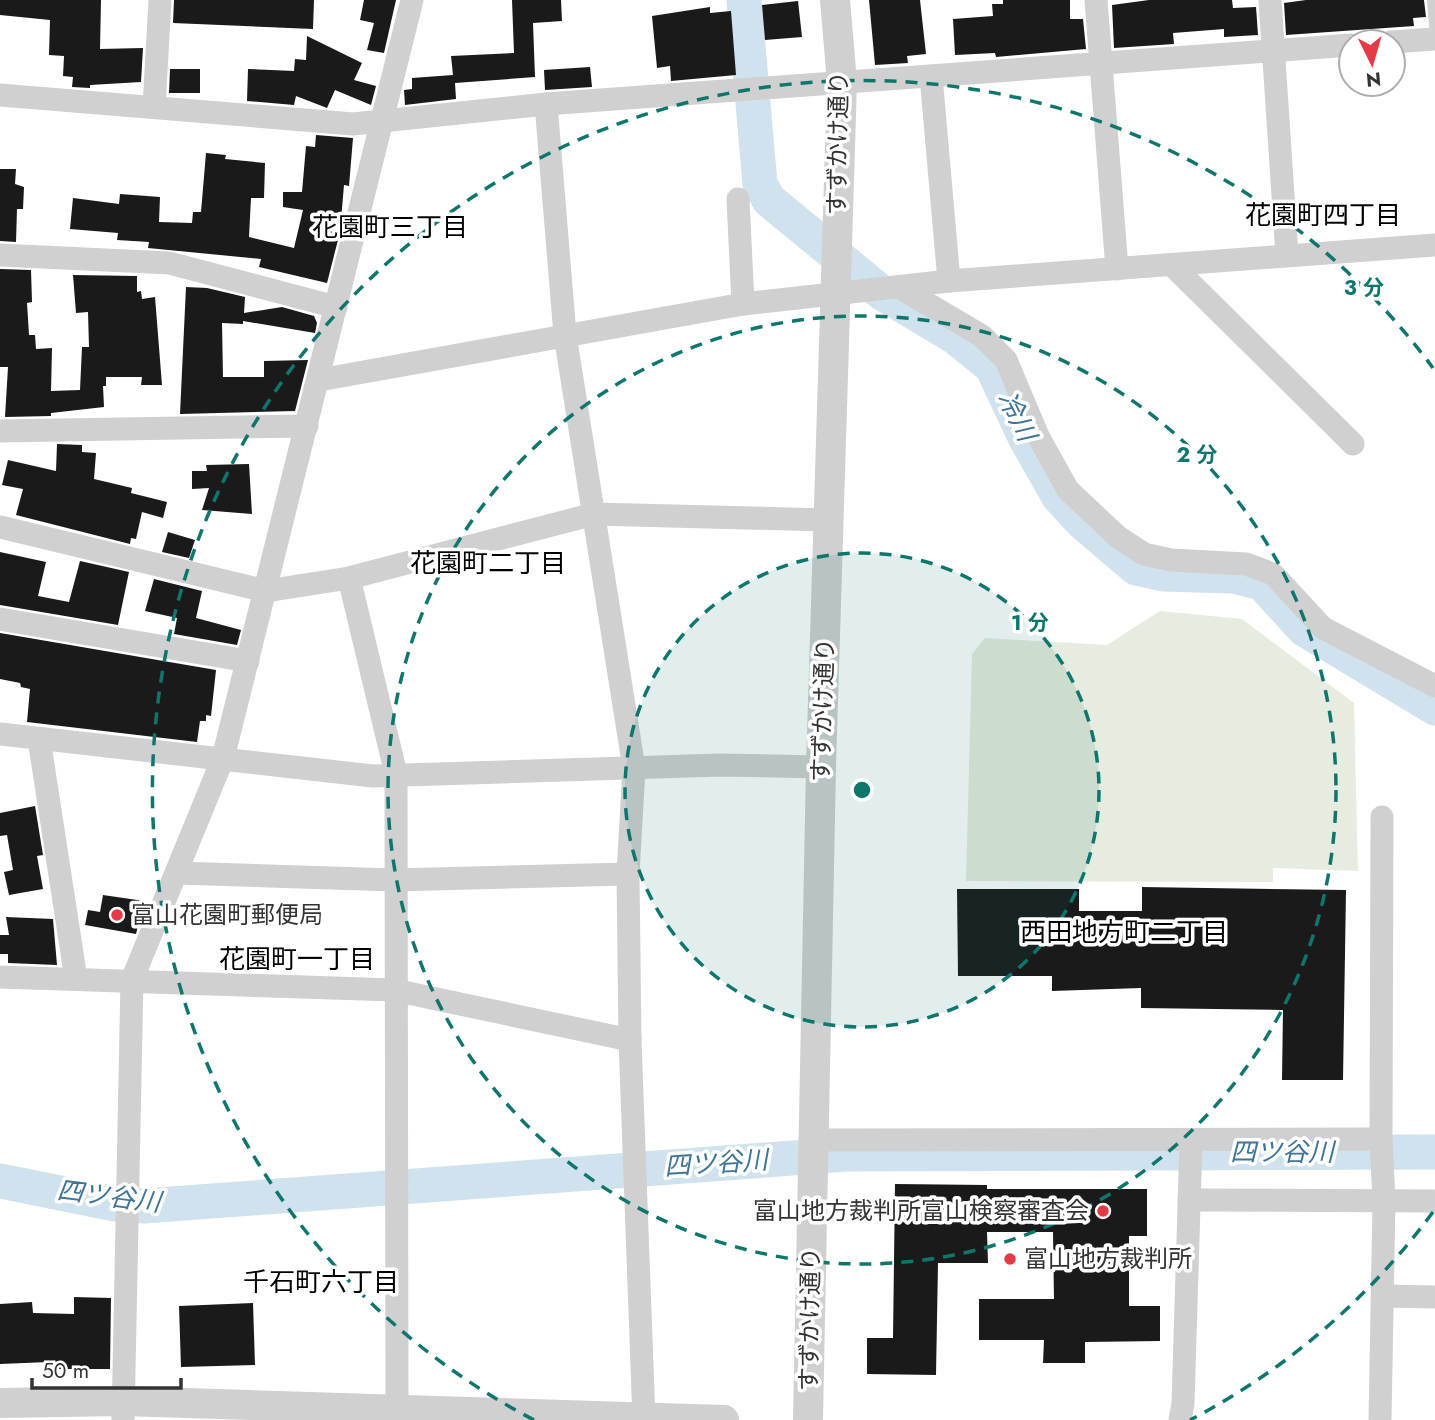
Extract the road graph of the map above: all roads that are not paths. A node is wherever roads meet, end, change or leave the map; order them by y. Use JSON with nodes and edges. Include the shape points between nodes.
{"nodes":[{"id":1,"x":160,"y":0,"type":"edge"},
{"id":2,"x":412,"y":0,"type":"edge"},
{"id":3,"x":835,"y":0,"type":"edge"},
{"id":4,"x":1096,"y":0,"type":"edge"},
{"id":5,"x":1270,"y":0,"type":"edge"},
{"id":6,"x":1433,"y":0,"type":"edge"},
{"id":7,"x":1435,"y":26,"type":"edge"},
{"id":8,"x":1435,"y":39,"type":"edge"},
{"id":9,"x":1407,"y":41,"type":"edge"},
{"id":10,"x":1337,"y":46,"type":"edge"},
{"id":11,"x":1275,"y":51,"type":"junction"},
{"id":12,"x":1101,"y":63,"type":"junction"},
{"id":13,"x":931,"y":76,"type":"junction"},
{"id":14,"x":842,"y":82,"type":"junction"},
{"id":15,"x":0,"y":95,"type":"edge"},
{"id":16,"x":546,"y":104,"type":"junction"},
{"id":17,"x":154,"y":107,"type":"junction"},
{"id":18,"x":382,"y":120,"type":"junction"},
{"id":19,"x":738,"y":199,"type":"dead end"},
{"id":20,"x":1435,"y":245,"type":"edge"},
{"id":21,"x":0,"y":255,"type":"edge"},
{"id":22,"x":1287,"y":256,"type":"junction"},
{"id":23,"x":1172,"y":265,"type":"junction"},
{"id":24,"x":1117,"y":269,"type":"junction"},
{"id":25,"x":949,"y":281,"type":"junction"},
{"id":26,"x":899,"y":288,"type":"junction"},
{"id":27,"x":834,"y":294,"type":"junction"},
{"id":28,"x":743,"y":304,"type":"junction"},
{"id":29,"x":336,"y":307,"type":"junction"},
{"id":30,"x":565,"y":335,"type":"junction"},
{"id":31,"x":319,"y":380,"type":"junction"},
{"id":32,"x":307,"y":426,"type":"junction"},
{"id":33,"x":0,"y":431,"type":"edge"},
{"id":34,"x":1353,"y":444,"type":"dead end"},
{"id":35,"x":594,"y":514,"type":"junction"},
{"id":36,"x":827,"y":520,"type":"junction"},
{"id":37,"x":0,"y":527,"type":"edge"},
{"id":38,"x":349,"y":578,"type":"junction"},
{"id":39,"x":266,"y":591,"type":"junction"},
{"id":40,"x":0,"y":619,"type":"edge"},
{"id":41,"x":248,"y":661,"type":"junction"},
{"id":42,"x":1435,"y":686,"type":"edge"},
{"id":43,"x":0,"y":734,"type":"edge"},
{"id":44,"x":39,"y":738,"type":"junction"},
{"id":45,"x":223,"y":758,"type":"junction"},
{"id":46,"x":821,"y":767,"type":"junction"},
{"id":47,"x":634,"y":768,"type":"junction"},
{"id":48,"x":396,"y":774,"type":"junction"},
{"id":49,"x":1382,"y":817,"type":"dead end"},
{"id":50,"x":177,"y":873,"type":"junction"},
{"id":51,"x":628,"y":874,"type":"junction"},
{"id":52,"x":394,"y":880,"type":"junction"},
{"id":53,"x":0,"y":977,"type":"edge"},
{"id":54,"x":76,"y":979,"type":"junction"},
{"id":55,"x":132,"y":980,"type":"junction"},
{"id":56,"x":394,"y":990,"type":"junction"},
{"id":57,"x":630,"y":1040,"type":"junction"},
{"id":58,"x":1381,"y":1139,"type":"junction"},
{"id":59,"x":813,"y":1140,"type":"junction"},
{"id":60,"x":1191,"y":1141,"type":"junction"},
{"id":61,"x":1189,"y":1200,"type":"junction"},
{"id":62,"x":1384,"y":1201,"type":"junction"},
{"id":63,"x":1435,"y":1201,"type":"edge"},
{"id":64,"x":1383,"y":1296,"type":"junction"},
{"id":65,"x":1435,"y":1297,"type":"edge"},
{"id":66,"x":0,"y":1404,"type":"edge"},
{"id":67,"x":123,"y":1410,"type":"edge"},
{"id":68,"x":397,"y":1410,"type":"junction"},
{"id":69,"x":286,"y":1414,"type":"edge"},
{"id":70,"x":448,"y":1416,"type":"edge"},
{"id":71,"x":644,"y":1419,"type":"edge"},
{"id":72,"x":724,"y":1420,"type":"edge"},
{"id":73,"x":808,"y":1420,"type":"edge"},
{"id":74,"x":1180,"y":1420,"type":"edge"},
{"id":75,"x":1380,"y":1420,"type":"edge"}],
"edges":[{"from":1,"to":17,"type":"street"},
{"from":2,"to":18,"type":"street"},
{"from":3,"to":14,"type":"street","name":"すずかけ通り"},
{"from":4,"to":12,"type":"street"},
{"from":5,"to":11,"type":"street"},
{"from":6,"to":7,"type":"lane"},
{"from":8,"to":9,"type":"street"},
{"from":10,"to":11,"type":"street"},
{"from":11,"to":12,"type":"street"},
{"from":11,"to":22,"type":"street"},
{"from":12,"to":13,"type":"street"},
{"from":12,"to":24,"type":"street"},
{"from":13,"to":14,"type":"street"},
{"from":13,"to":25,"type":"street"},
{"from":14,"to":16,"type":"street"},
{"from":14,"to":27,"type":"street","name":"すずかけ通り"},
{"from":15,"to":17,"type":"street"},
{"from":16,"to":18,"type":"street"},
{"from":16,"to":30,"type":"street"},
{"from":17,"to":18,"type":"street","via":[[354,124]]},
{"from":18,"to":29,"type":"street"},
{"from":19,"to":28,"type":"street"},
{"from":20,"to":22,"type":"street"},
{"from":21,"to":29,"type":"street","via":[[169,263]]},
{"from":22,"to":23,"type":"street"},
{"from":23,"to":24,"type":"street"},
{"from":23,"to":34,"type":"street"},
{"from":24,"to":25,"type":"street"},
{"from":25,"to":26,"type":"street"},
{"from":26,"to":27,"type":"street"},
{"from":26,"to":42,"type":"street","via":[[982,336],[1006,360],[1038,436],[1068,490],[1118,537],[1143,554],[1246,564],[1273,574],[1323,628]]},
{"from":27,"to":28,"type":"street"},
{"from":27,"to":36,"type":"street","name":"すずかけ通り"},
{"from":28,"to":30,"type":"street"},
{"from":29,"to":31,"type":"street"},
{"from":30,"to":31,"type":"street"},
{"from":30,"to":35,"type":"street"},
{"from":31,"to":32,"type":"street"},
{"from":32,"to":33,"type":"street"},
{"from":32,"to":39,"type":"street"},
{"from":35,"to":36,"type":"street"},
{"from":35,"to":38,"type":"street"},
{"from":35,"to":47,"type":"street"},
{"from":36,"to":46,"type":"street","name":"すずかけ通り"},
{"from":37,"to":39,"type":"street"},
{"from":38,"to":39,"type":"street"},
{"from":38,"to":48,"type":"street"},
{"from":39,"to":41,"type":"street"},
{"from":40,"to":41,"type":"street"},
{"from":41,"to":45,"type":"street"},
{"from":43,"to":44,"type":"street"},
{"from":44,"to":45,"type":"street"},
{"from":44,"to":54,"type":"street"},
{"from":45,"to":48,"type":"street","via":[[373,776]]},
{"from":45,"to":50,"type":"street"},
{"from":46,"to":47,"type":"street"},
{"from":46,"to":59,"type":"street","name":"すずかけ通り"},
{"from":47,"to":48,"type":"street"},
{"from":47,"to":51,"type":"street"},
{"from":48,"to":52,"type":"street"},
{"from":49,"to":58,"type":"street"},
{"from":50,"to":52,"type":"street"},
{"from":50,"to":55,"type":"street"},
{"from":51,"to":52,"type":"street"},
{"from":51,"to":57,"type":"street"},
{"from":52,"to":56,"type":"street"},
{"from":53,"to":54,"type":"street"},
{"from":54,"to":55,"type":"street"},
{"from":55,"to":56,"type":"street"},
{"from":55,"to":67,"type":"street"},
{"from":56,"to":57,"type":"street"},
{"from":56,"to":68,"type":"street"},
{"from":57,"to":71,"type":"street"},
{"from":58,"to":60,"type":"street"},
{"from":58,"to":62,"type":"street"},
{"from":59,"to":60,"type":"street"},
{"from":59,"to":73,"type":"street","name":"すずかけ通り"},
{"from":60,"to":61,"type":"street"},
{"from":61,"to":62,"type":"street"},
{"from":61,"to":74,"type":"street"},
{"from":62,"to":63,"type":"street"},
{"from":62,"to":64,"type":"street"},
{"from":64,"to":65,"type":"street"},
{"from":64,"to":75,"type":"street"},
{"from":66,"to":67,"type":"street"},
{"from":67,"to":69,"type":"street"},
{"from":68,"to":69,"type":"street"},
{"from":68,"to":70,"type":"street"},
{"from":70,"to":71,"type":"street"},
{"from":71,"to":72,"type":"street"}]}
